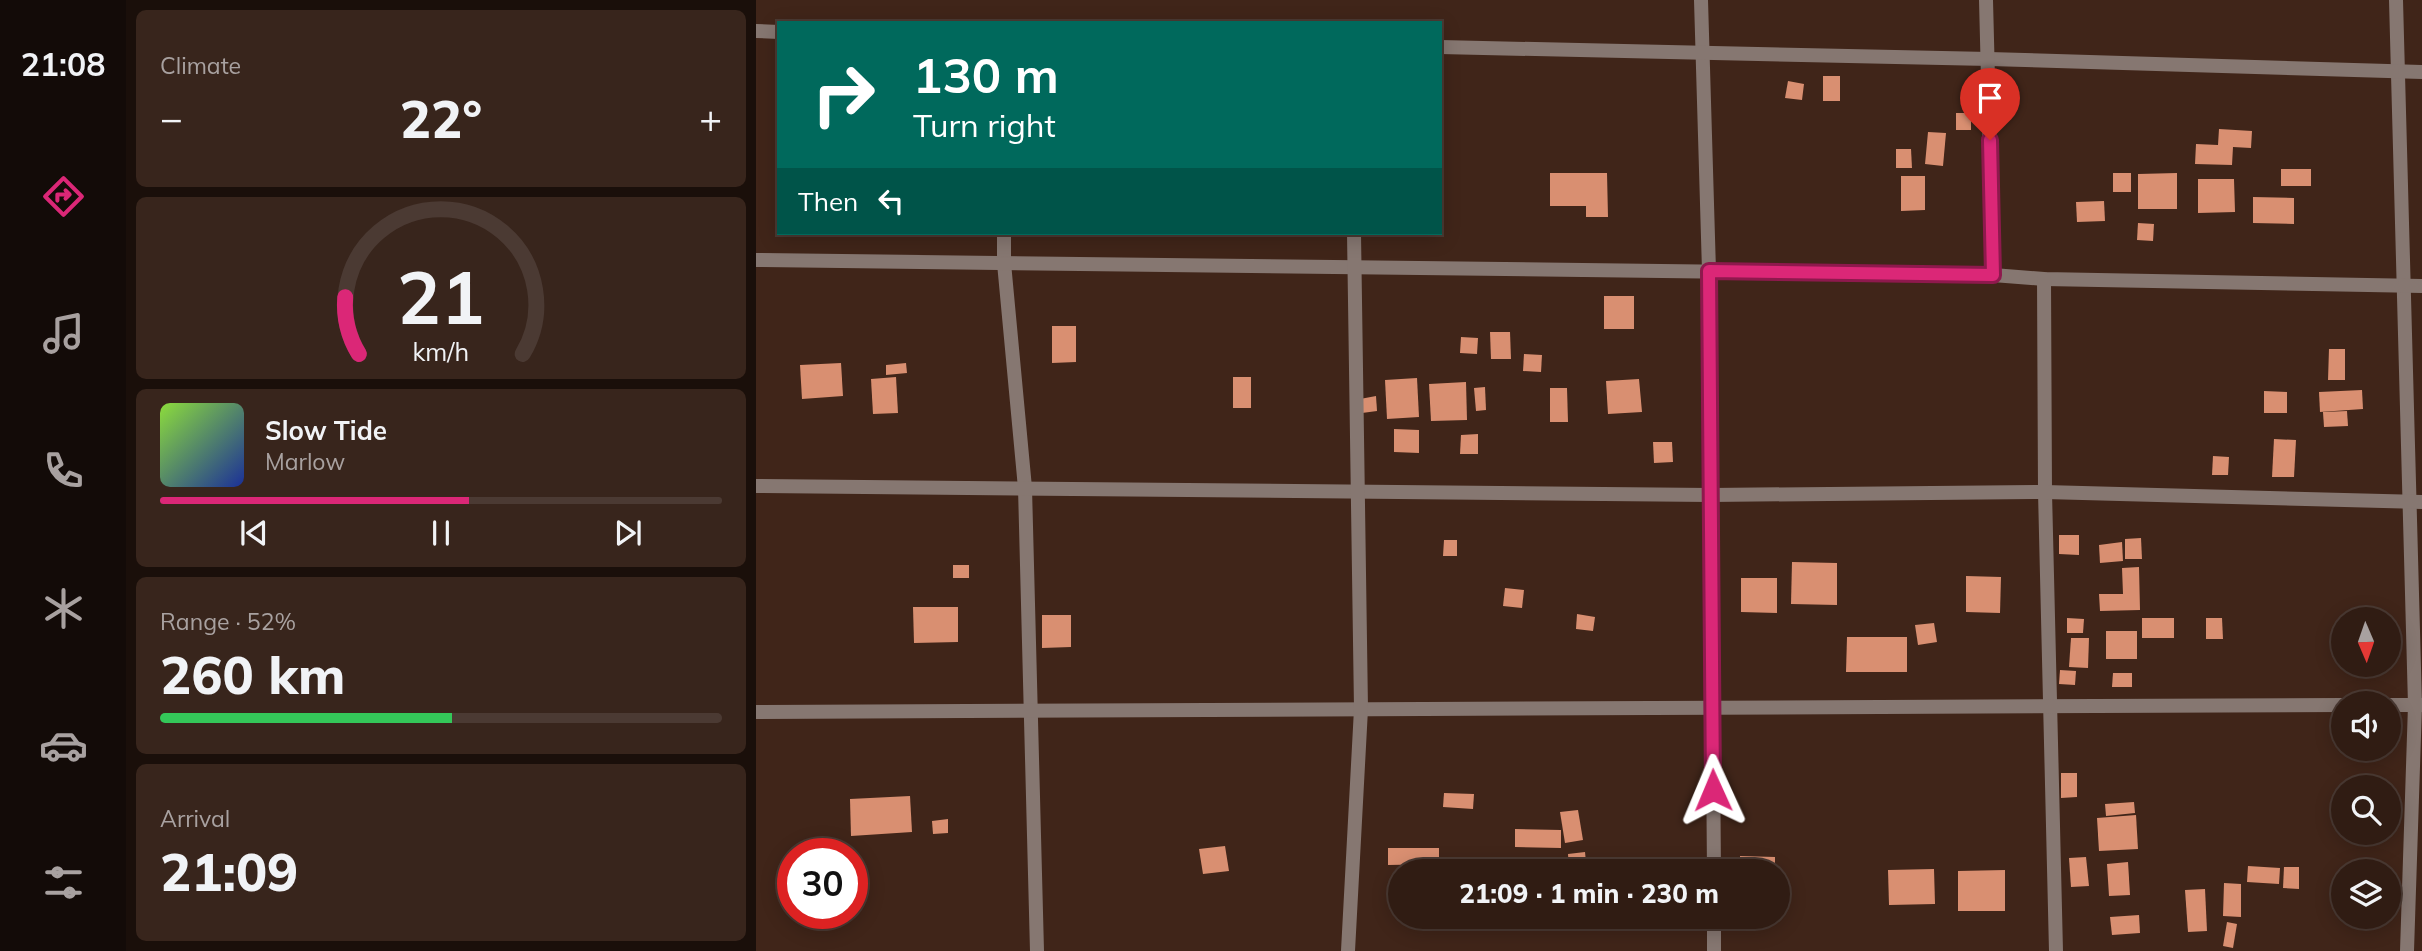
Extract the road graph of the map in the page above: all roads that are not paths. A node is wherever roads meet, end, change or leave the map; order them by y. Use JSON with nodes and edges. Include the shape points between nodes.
{"nodes":[{"id":1,"x":1701,"y":0,"type":"edge"},
{"id":2,"x":1986,"y":0,"type":"edge"},
{"id":3,"x":2396,"y":0,"type":"edge"},
{"id":4,"x":756,"y":32,"type":"edge"},
{"id":5,"x":777,"y":32,"type":"edge"},
{"id":6,"x":1442,"y":47,"type":"edge"},
{"id":7,"x":1704,"y":52,"type":"junction"},
{"id":8,"x":1989,"y":59,"type":"junction"},
{"id":9,"x":2398,"y":72,"type":"junction"},
{"id":10,"x":2422,"y":72,"type":"edge"},
{"id":11,"x":1003,"y":235,"type":"edge"},
{"id":12,"x":1354,"y":235,"type":"edge"},
{"id":13,"x":756,"y":260,"type":"edge"},
{"id":14,"x":1004,"y":262,"type":"junction"},
{"id":15,"x":1354,"y":268,"type":"junction"},
{"id":16,"x":1709,"y":271,"type":"junction"},
{"id":17,"x":1993,"y":275,"type":"junction"},
{"id":18,"x":2043,"y":279,"type":"junction"},
{"id":19,"x":2405,"y":286,"type":"junction"},
{"id":20,"x":2422,"y":286,"type":"edge"},
{"id":21,"x":756,"y":486,"type":"edge"},
{"id":22,"x":1025,"y":488,"type":"junction"},
{"id":23,"x":1357,"y":492,"type":"junction"},
{"id":24,"x":2045,"y":492,"type":"junction"},
{"id":25,"x":1710,"y":495,"type":"junction"},
{"id":26,"x":2416,"y":502,"type":"edge"},
{"id":27,"x":2050,"y":705,"type":"junction"},
{"id":28,"x":2331,"y":705,"type":"edge"},
{"id":29,"x":2401,"y":705,"type":"edge"},
{"id":30,"x":2419,"y":705,"type":"edge"},
{"id":31,"x":1712,"y":708,"type":"junction"},
{"id":32,"x":1361,"y":709,"type":"junction"},
{"id":33,"x":1030,"y":710,"type":"junction"},
{"id":34,"x":756,"y":712,"type":"edge"},
{"id":35,"x":1714,"y":859,"type":"edge"},
{"id":36,"x":1714,"y":929,"type":"edge"},
{"id":37,"x":1037,"y":951,"type":"edge"},
{"id":38,"x":1348,"y":951,"type":"edge"},
{"id":39,"x":1714,"y":951,"type":"edge"},
{"id":40,"x":2056,"y":951,"type":"edge"},
{"id":41,"x":2407,"y":951,"type":"edge"}],
"edges":[{"from":1,"to":7,"type":"street"},
{"from":2,"to":8,"type":"street"},
{"from":3,"to":9,"type":"street"},
{"from":4,"to":5,"type":"street"},
{"from":6,"to":7,"type":"street"},
{"from":7,"to":8,"type":"street"},
{"from":7,"to":16,"type":"street"},
{"from":8,"to":9,"type":"street"},
{"from":8,"to":17,"type":"street"},
{"from":9,"to":10,"type":"street"},
{"from":9,"to":19,"type":"street"},
{"from":11,"to":14,"type":"street"},
{"from":12,"to":15,"type":"street"},
{"from":13,"to":14,"type":"street"},
{"from":14,"to":15,"type":"street"},
{"from":14,"to":22,"type":"street"},
{"from":15,"to":16,"type":"street"},
{"from":15,"to":23,"type":"street"},
{"from":16,"to":17,"type":"street"},
{"from":16,"to":25,"type":"street"},
{"from":17,"to":18,"type":"street"},
{"from":18,"to":19,"type":"street"},
{"from":18,"to":24,"type":"street"},
{"from":19,"to":20,"type":"street"},
{"from":19,"to":26,"type":"street"},
{"from":21,"to":22,"type":"street"},
{"from":22,"to":23,"type":"street"},
{"from":22,"to":33,"type":"street"},
{"from":23,"to":25,"type":"street"},
{"from":23,"to":32,"type":"street"},
{"from":24,"to":25,"type":"street"},
{"from":24,"to":26,"type":"street"},
{"from":24,"to":27,"type":"street"},
{"from":25,"to":31,"type":"street"},
{"from":26,"to":30,"type":"street"},
{"from":27,"to":28,"type":"street"},
{"from":27,"to":31,"type":"street"},
{"from":27,"to":40,"type":"street"},
{"from":29,"to":30,"type":"street"},
{"from":30,"to":41,"type":"street"},
{"from":31,"to":32,"type":"street"},
{"from":31,"to":35,"type":"street"},
{"from":32,"to":33,"type":"street"},
{"from":32,"to":38,"type":"street"},
{"from":33,"to":34,"type":"street"},
{"from":33,"to":37,"type":"street"},
{"from":36,"to":39,"type":"street"}]}
